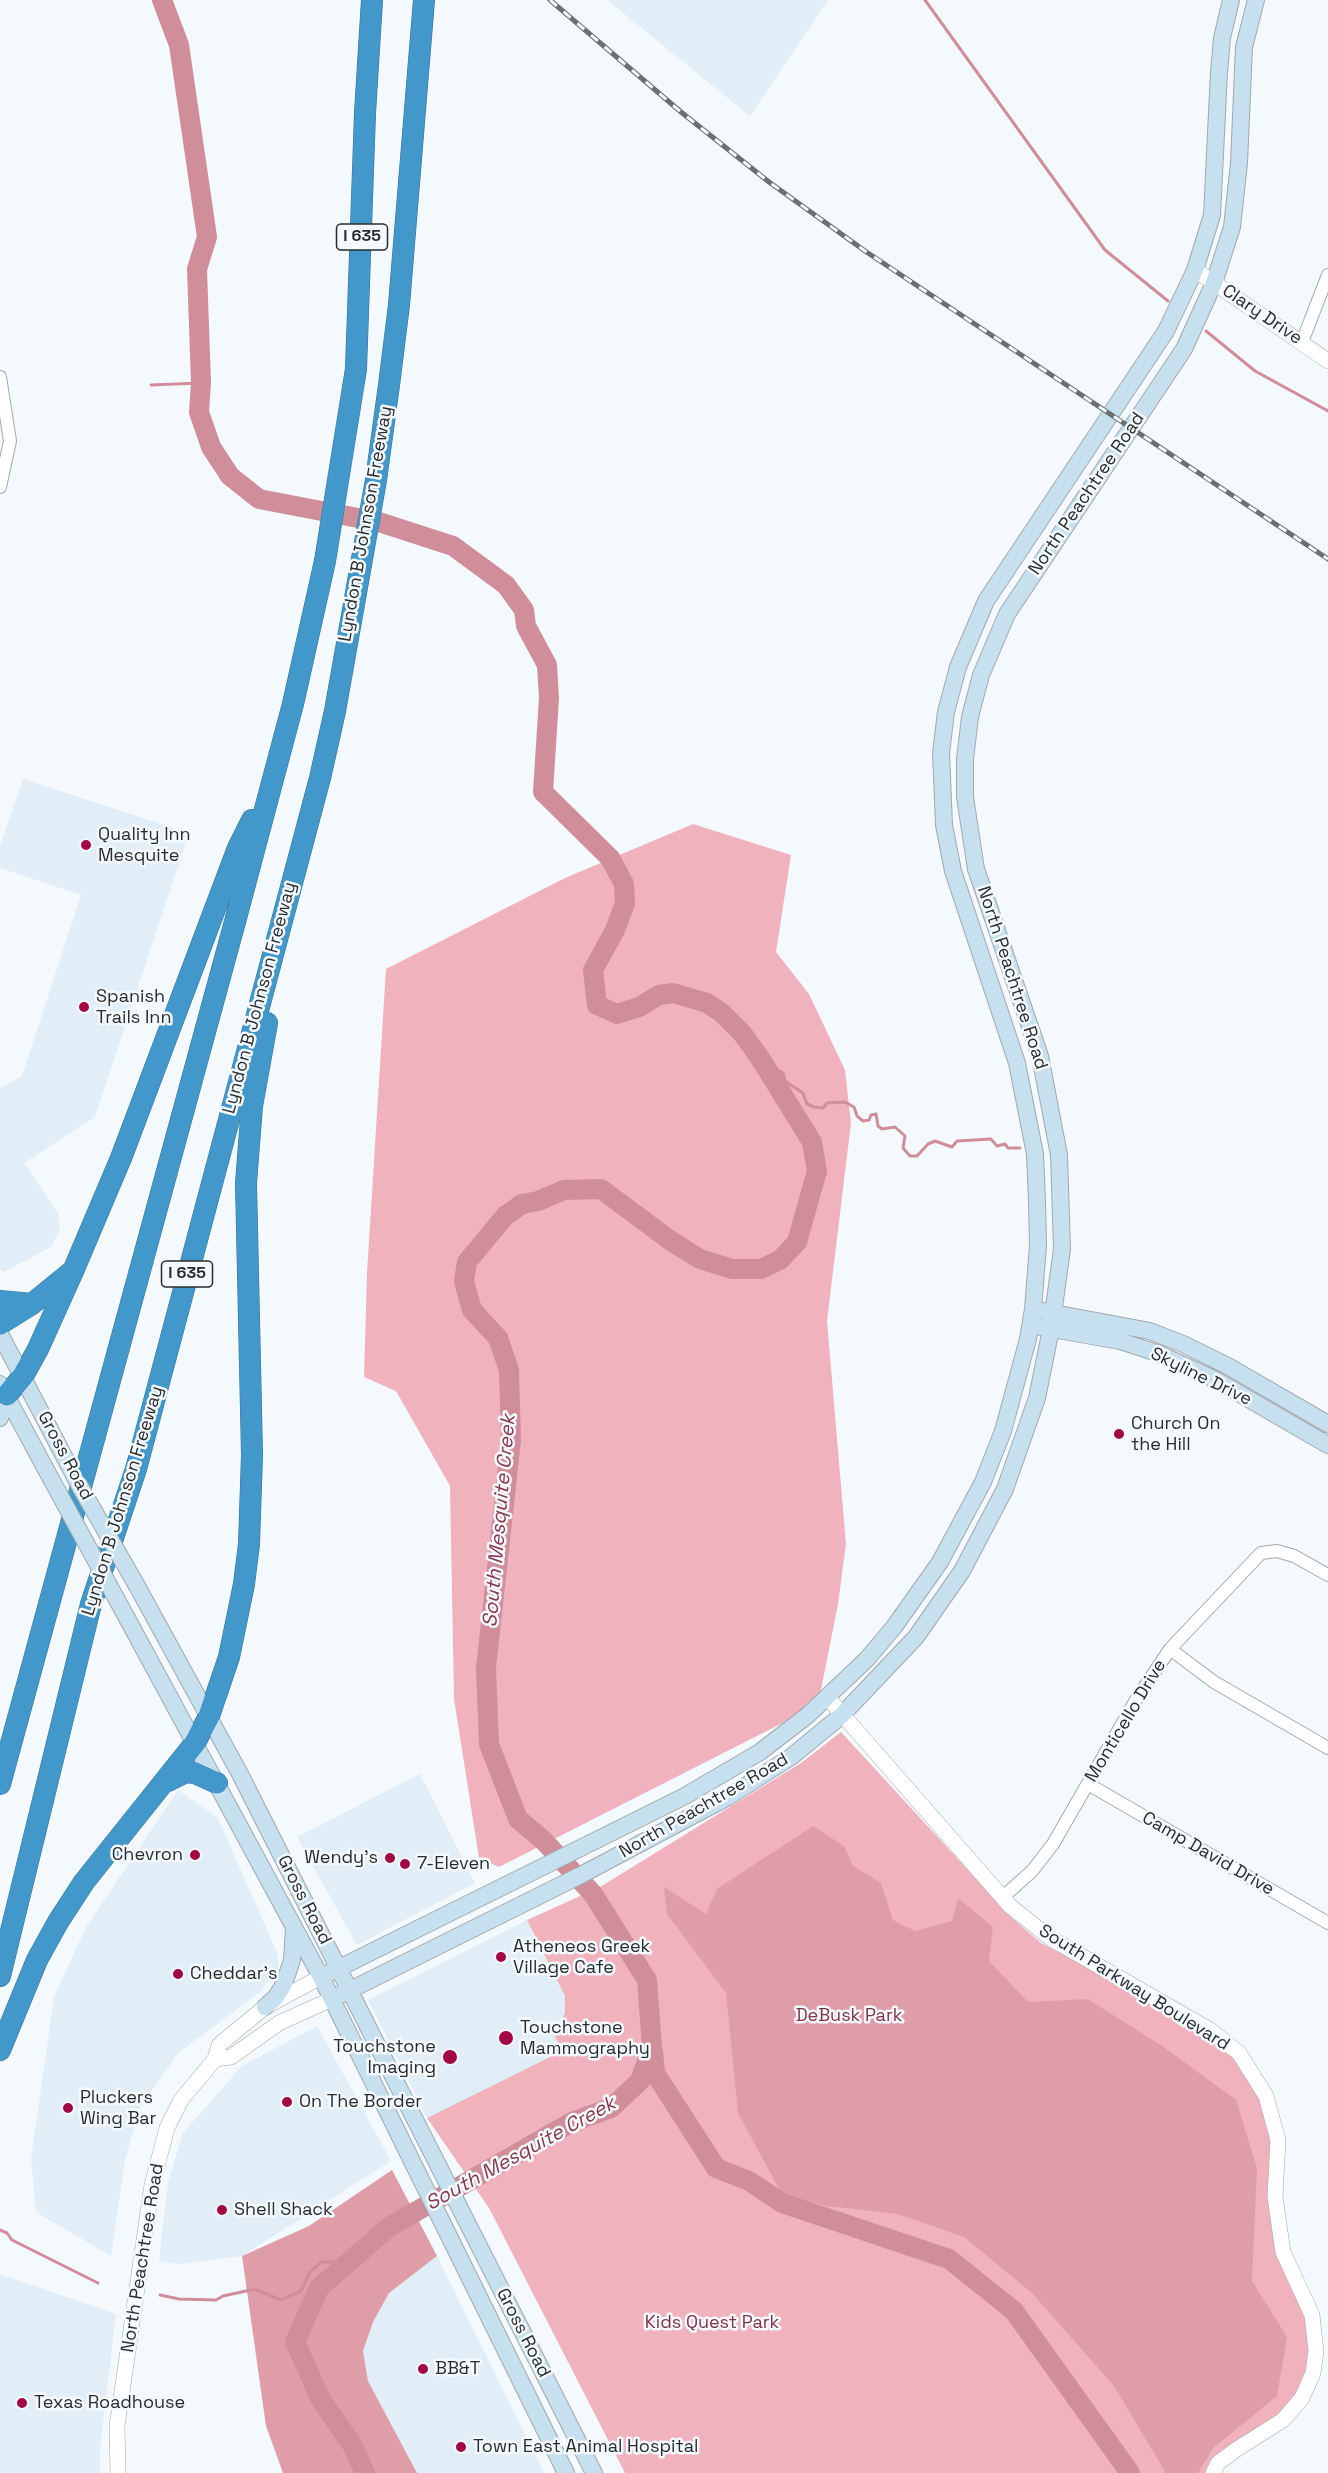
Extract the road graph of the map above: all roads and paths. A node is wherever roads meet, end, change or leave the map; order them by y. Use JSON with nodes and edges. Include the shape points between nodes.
{"nodes":[{"id":1,"x":366,"y":0,"type":"edge"},
{"id":2,"x":372,"y":0,"type":"edge"},
{"id":3,"x":1231,"y":0,"type":"edge"},
{"id":4,"x":1256,"y":0,"type":"edge"},
{"id":5,"x":423,"y":8,"type":"edge"},
{"id":6,"x":365,"y":113,"type":"junction"},
{"id":7,"x":1195,"y":270,"type":"junction"},
{"id":8,"x":1328,"y":275,"type":"edge"},
{"id":9,"x":1214,"y":283,"type":"junction"},
{"id":10,"x":1302,"y":342,"type":"junction"},
{"id":11,"x":1328,"y":361,"type":"edge"},
{"id":12,"x":0,"y":377,"type":"edge"},
{"id":13,"x":0,"y":487,"type":"edge"},
{"id":14,"x":320,"y":778,"type":"junction"},
{"id":15,"x":272,"y":779,"type":"junction"},
{"id":16,"x":1040,"y":1056,"type":"junction"},
{"id":17,"x":1017,"y":1063,"type":"junction"},
{"id":18,"x":74,"y":1269,"type":"junction"},
{"id":19,"x":0,"y":1301,"type":"edge"},
{"id":20,"x":32,"y":1304,"type":"junction"},
{"id":21,"x":1034,"y":1309,"type":"junction"},
{"id":22,"x":1052,"y":1321,"type":"junction"},
{"id":23,"x":0,"y":1324,"type":"edge"},
{"id":24,"x":1030,"y":1326,"type":"junction"},
{"id":25,"x":0,"y":1334,"type":"edge"},
{"id":26,"x":23,"y":1376,"type":"junction"},
{"id":27,"x":3,"y":1389,"type":"edge"},
{"id":28,"x":0,"y":1418,"type":"edge"},
{"id":29,"x":1328,"y":1424,"type":"edge"},
{"id":30,"x":1328,"y":1445,"type":"edge"},
{"id":31,"x":1328,"y":1575,"type":"edge"},
{"id":32,"x":1170,"y":1649,"type":"junction"},
{"id":33,"x":826,"y":1698,"type":"junction"},
{"id":34,"x":842,"y":1715,"type":"junction"},
{"id":35,"x":209,"y":1716,"type":"junction"},
{"id":36,"x":195,"y":1743,"type":"junction"},
{"id":37,"x":1328,"y":1748,"type":"edge"},
{"id":38,"x":168,"y":1781,"type":"junction"},
{"id":39,"x":217,"y":1783,"type":"junction"},
{"id":40,"x":0,"y":1784,"type":"edge"},
{"id":41,"x":1088,"y":1784,"type":"junction"},
{"id":42,"x":265,"y":1823,"type":"junction"},
{"id":43,"x":244,"y":1834,"type":"junction"},
{"id":44,"x":481,"y":1898,"type":"junction"},
{"id":45,"x":1002,"y":1898,"type":"junction"},
{"id":46,"x":490,"y":1920,"type":"junction"},
{"id":47,"x":1328,"y":1923,"type":"edge"},
{"id":48,"x":294,"y":1927,"type":"junction"},
{"id":49,"x":339,"y":1968,"type":"junction"},
{"id":50,"x":0,"y":1977,"type":"edge"},
{"id":51,"x":321,"y":1977,"type":"junction"},
{"id":52,"x":350,"y":1990,"type":"junction"},
{"id":53,"x":332,"y":1999,"type":"junction"},
{"id":54,"x":265,"y":2007,"type":"junction"},
{"id":55,"x":0,"y":2050,"type":"edge"},
{"id":56,"x":215,"y":2059,"type":"junction"},
{"id":57,"x":414,"y":2118,"type":"junction"},
{"id":58,"x":398,"y":2135,"type":"junction"},
{"id":59,"x":498,"y":2284,"type":"junction"},
{"id":60,"x":476,"y":2292,"type":"junction"},
{"id":61,"x":541,"y":2369,"type":"junction"},
{"id":62,"x":520,"y":2381,"type":"junction"},
{"id":63,"x":118,"y":2473,"type":"edge"},
{"id":64,"x":566,"y":2473,"type":"edge"},
{"id":65,"x":594,"y":2473,"type":"edge"},
{"id":66,"x":1213,"y":2473,"type":"edge"}],
"edges":[{"from":1,"to":6,"type":"highway"},
{"from":2,"to":6,"type":"highway","name":"Lyndon B Johnson Freeway","number":"I 635"},
{"from":3,"to":7,"type":"main road","name":"North Peachtree Road","via":[[1222,38],[1212,215]]},
{"from":4,"to":9,"type":"main road","name":"North Peachtree Road","via":[[1244,47],[1232,227]]},
{"from":5,"to":14,"type":"highway","name":"Lyndon B Johnson Freeway","number":"I 635","via":[[399,305],[376,480]]},
{"from":6,"to":15,"type":"highway","name":"Lyndon B Johnson Freeway","number":"I 635","via":[[356,369],[325,561]]},
{"from":7,"to":9,"type":"street","name":"Clary Drive"},
{"from":7,"to":17,"type":"main road","name":"North Peachtree Road","via":[[1166,331],[986,601],[958,667],[946,712],[941,753],[942,799],[953,871]]},
{"from":8,"to":10,"type":"street"},
{"from":9,"to":10,"type":"street","name":"Clary Drive"},
{"from":9,"to":16,"type":"main road","name":"North Peachtree Road","via":[[1184,349],[1007,614],[981,675],[970,717],[964,759],[965,797],[976,869]]},
{"from":10,"to":11,"type":"street","name":"Clary Drive"},
{"from":12,"to":13,"type":"street","via":[[10,430]]},
{"from":14,"to":35,"type":"highway","via":[[252,1106],[245,1212],[252,1455],[249,1544],[236,1628]]},
{"from":14,"to":50,"type":"highway","name":"Lyndon B Johnson Freeway","number":"I 635","via":[[136,1469],[91,1604]]},
{"from":15,"to":18,"type":"highway","via":[[238,848],[122,1158]]},
{"from":15,"to":40,"type":"highway","name":"Lyndon B Johnson Freeway","number":"I 635"},
{"from":16,"to":17,"type":"main road"},
{"from":16,"to":22,"type":"main road","name":"North Peachtree Road","via":[[1059,1155],[1062,1249]]},
{"from":17,"to":21,"type":"main road","name":"North Peachtree Road","via":[[1035,1154],[1038,1246]]},
{"from":18,"to":20,"type":"highway"},
{"from":18,"to":26,"type":"highway"},
{"from":19,"to":20,"type":"highway"},
{"from":20,"to":23,"type":"highway"},
{"from":21,"to":22,"type":"main road","name":"Skyline Drive"},
{"from":21,"to":24,"type":"main road","name":"North Peachtree Road"},
{"from":22,"to":24,"type":"main road","name":"Skyline Drive"},
{"from":22,"to":29,"type":"main road","name":"Skyline Drive","via":[[1150,1331],[1226,1365]]},
{"from":22,"to":30,"type":"main road","name":"Skyline Drive","via":[[1157,1353],[1214,1379]]},
{"from":22,"to":34,"type":"main road","name":"North Peachtree Road","via":[[1025,1437],[986,1529],[916,1637]]},
{"from":24,"to":33,"type":"main road","name":"North Peachtree Road","via":[[1003,1431],[963,1522],[894,1627]]},
{"from":25,"to":26,"type":"main road","name":"Gross Road"},
{"from":26,"to":27,"type":"highway"},
{"from":26,"to":35,"type":"main road","name":"Gross Road","bridge":true},
{"from":27,"to":28,"type":"main road"},
{"from":27,"to":36,"type":"main road","name":"Gross Road","bridge":true},
{"from":31,"to":32,"type":"street","name":"Monticello Drive","via":[[1294,1556],[1278,1551],[1262,1554]]},
{"from":32,"to":37,"type":"street","via":[[1214,1682]]},
{"from":32,"to":41,"type":"street","name":"Monticello Drive"},
{"from":33,"to":34,"type":"street","name":"South Parkway Boulevard"},
{"from":33,"to":44,"type":"main road","name":"North Peachtree Road","via":[[760,1752],[685,1796]]},
{"from":34,"to":45,"type":"street","name":"South Parkway Boulevard"},
{"from":34,"to":46,"type":"main road","name":"North Peachtree Road","via":[[791,1757],[728,1797]]},
{"from":35,"to":36,"type":"highway"},
{"from":35,"to":42,"type":"main road","name":"Gross Road"},
{"from":36,"to":38,"type":"highway"},
{"from":36,"to":39,"type":"main road","name":"Gross Road"},
{"from":38,"to":39,"type":"highway","via":[[186,1772]]},
{"from":38,"to":55,"type":"highway","via":[[84,1882],[58,1922],[37,1960]]},
{"from":39,"to":43,"type":"main road","name":"Gross Road"},
{"from":41,"to":45,"type":"street","name":"Monticello Drive","via":[[1049,1850]]},
{"from":41,"to":47,"type":"street","name":"Camp David Drive"},
{"from":42,"to":43,"type":"main road"},
{"from":42,"to":49,"type":"main road","name":"Gross Road"},
{"from":43,"to":48,"type":"main road","name":"Gross Road"},
{"from":44,"to":46,"type":"main road"},
{"from":44,"to":49,"type":"main road","name":"North Peachtree Road"},
{"from":45,"to":66,"type":"street","name":"South Parkway Boulevard","via":[[1050,1938],[1210,2030],[1251,2067],[1270,2107],[1278,2140],[1275,2197],[1283,2252],[1312,2314],[1316,2351],[1313,2373],[1302,2398],[1283,2420],[1218,2463]]},
{"from":46,"to":52,"type":"main road","name":"North Peachtree Road"},
{"from":48,"to":51,"type":"main road","name":"Gross Road"},
{"from":48,"to":54,"type":"main road","via":[[292,1960],[284,1984]]},
{"from":49,"to":51,"type":"main road","name":"North Peachtree Road"},
{"from":49,"to":52,"type":"main road","name":"Gross Road"},
{"from":51,"to":53,"type":"main road","name":"Gross Road"},
{"from":51,"to":54,"type":"street","name":"North Peachtree Road"},
{"from":52,"to":53,"type":"main road","name":"North Peachtree Road"},
{"from":52,"to":57,"type":"main road","name":"Gross Road"},
{"from":53,"to":56,"type":"street","name":"North Peachtree Road","via":[[279,2023],[231,2057]]},
{"from":53,"to":58,"type":"main road","name":"Gross Road"},
{"from":54,"to":56,"type":"street","name":"North Peachtree Road","via":[[219,2045]]},
{"from":56,"to":63,"type":"street","name":"North Peachtree Road","via":[[187,2092],[172,2118],[152,2185],[117,2426]]},
{"from":57,"to":58,"type":"main road"},
{"from":57,"to":59,"type":"main road","name":"Gross Road"},
{"from":58,"to":60,"type":"main road","name":"Gross Road"},
{"from":59,"to":60,"type":"main road"},
{"from":59,"to":61,"type":"main road","name":"Gross Road"},
{"from":60,"to":62,"type":"main road","name":"Gross Road"},
{"from":61,"to":62,"type":"main road"},
{"from":61,"to":65,"type":"main road","name":"Gross Road"},
{"from":62,"to":64,"type":"main road","name":"Gross Road"}]}
